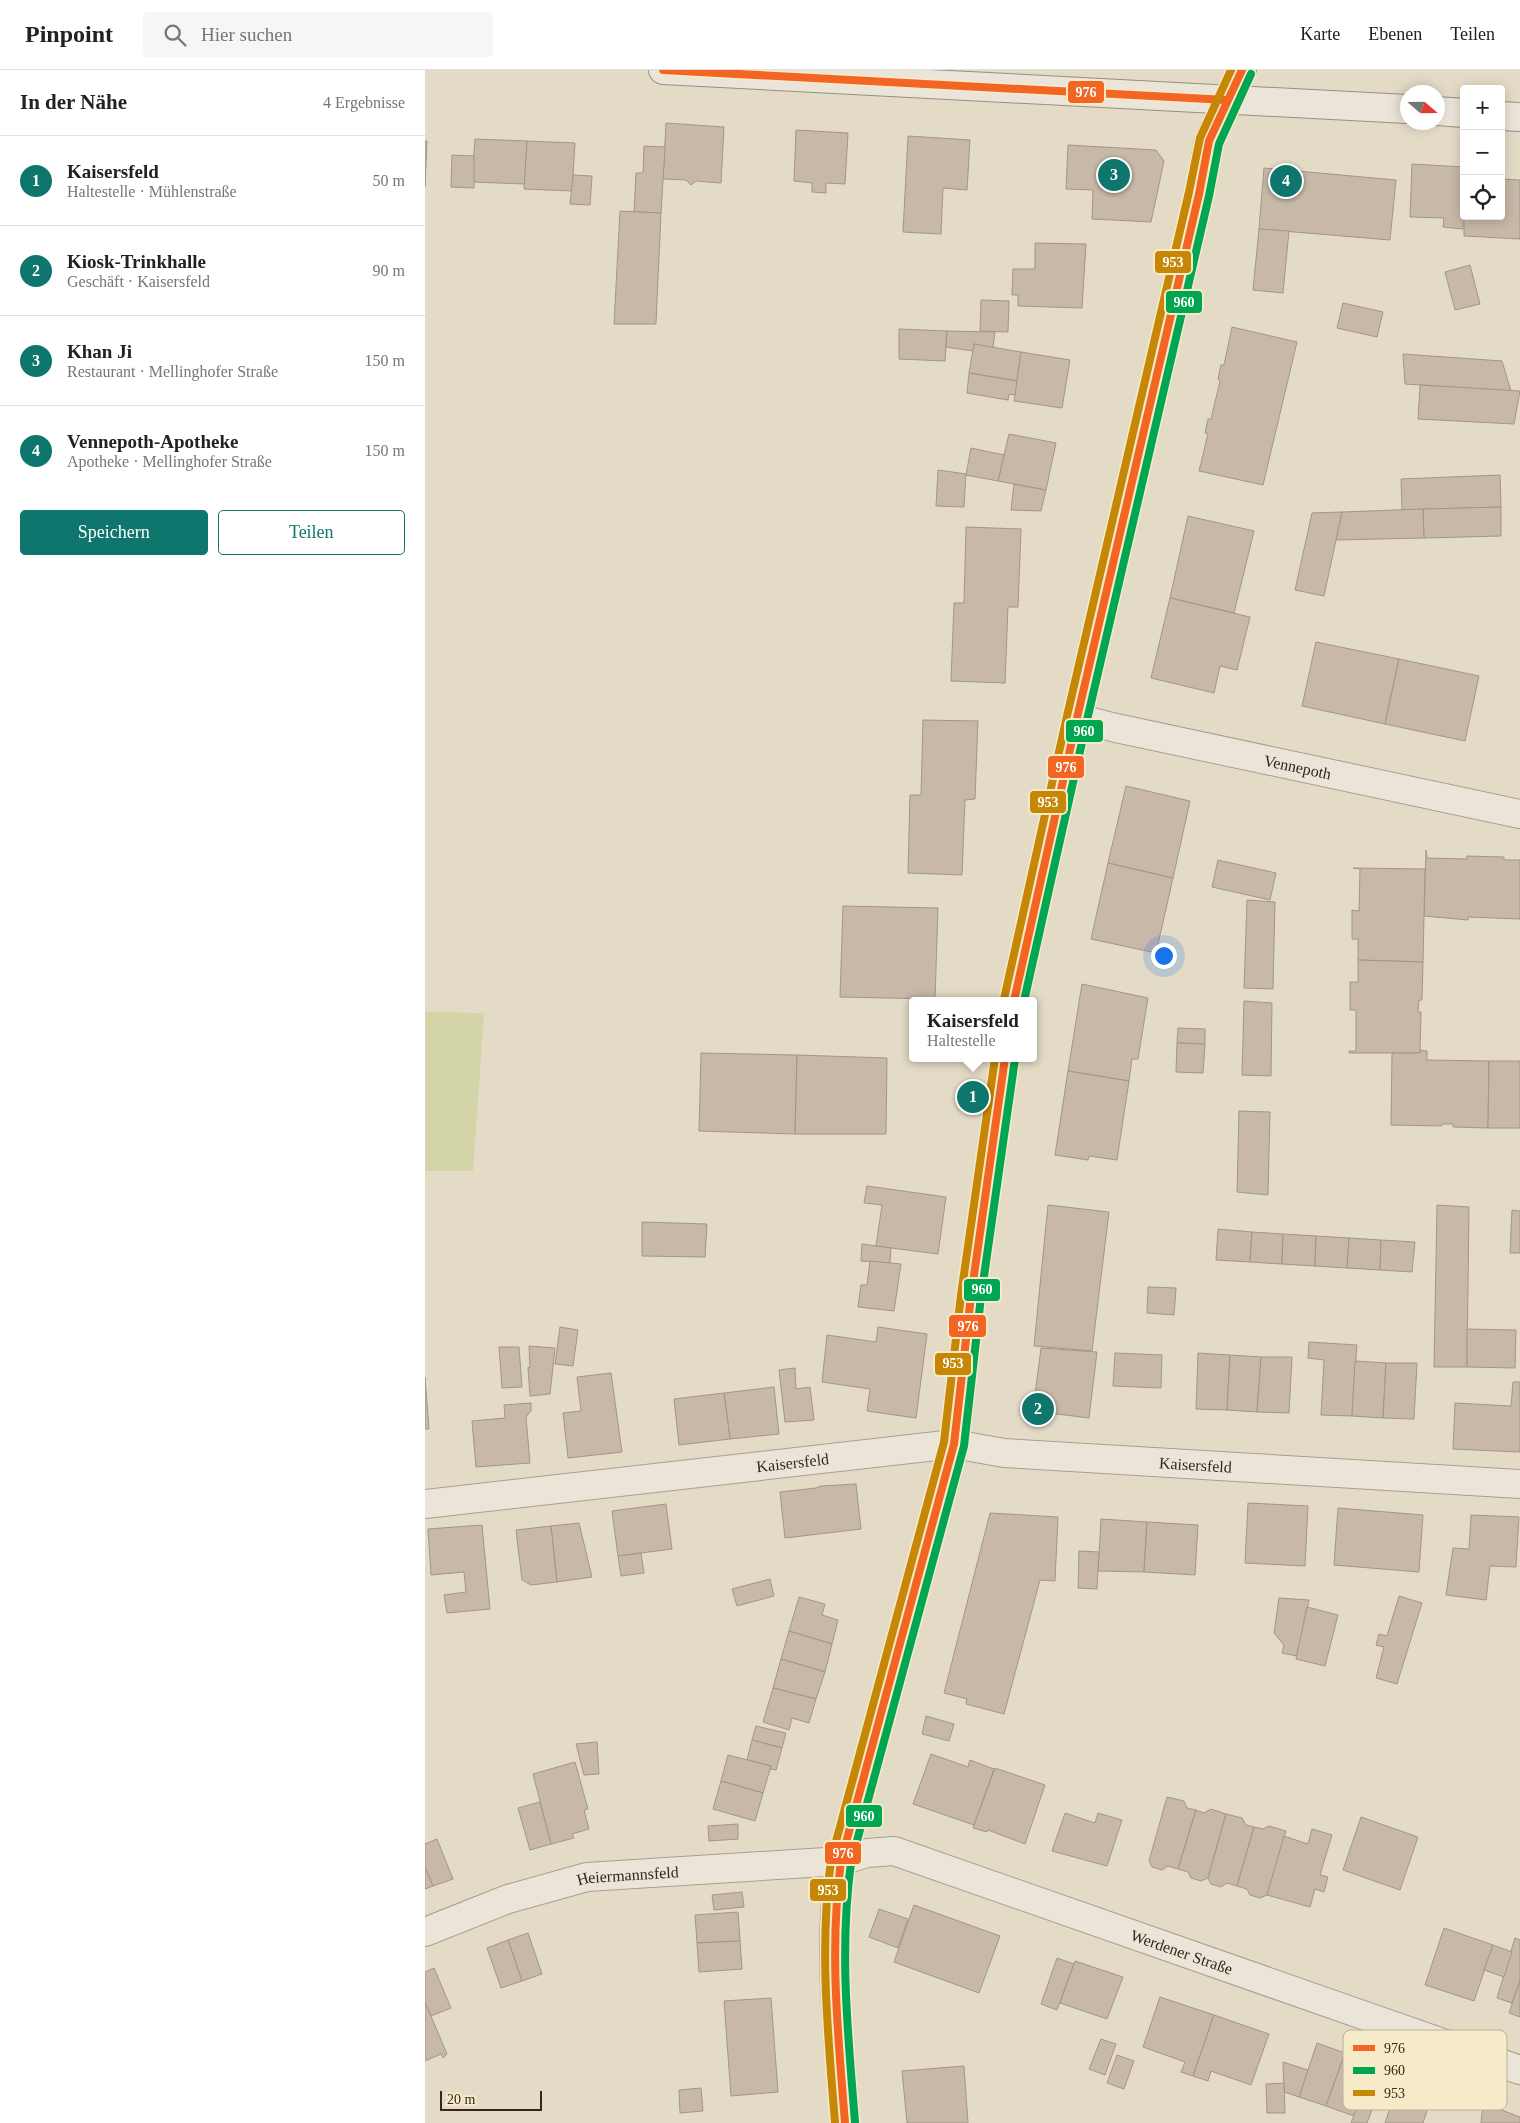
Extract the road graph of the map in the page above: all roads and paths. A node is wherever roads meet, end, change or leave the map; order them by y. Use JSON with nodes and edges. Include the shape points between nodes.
{"nodes":[{"id":1,"x":663,"y":70,"type":"edge"},
{"id":2,"x":1242,"y":70,"type":"edge"},
{"id":3,"x":1227,"y":100,"type":"junction"},
{"id":4,"x":1400,"y":109,"type":"edge"},
{"id":5,"x":1445,"y":112,"type":"edge"},
{"id":6,"x":1460,"y":113,"type":"edge"},
{"id":7,"x":1505,"y":116,"type":"edge"},
{"id":8,"x":1520,"y":117,"type":"edge"},
{"id":9,"x":1077,"y":718,"type":"junction"},
{"id":10,"x":1520,"y":814,"type":"edge"},
{"id":11,"x":1015,"y":997,"type":"edge"},
{"id":12,"x":1004,"y":1062,"type":"edge"},
{"id":13,"x":954,"y":1444,"type":"junction"},
{"id":14,"x":1520,"y":1484,"type":"edge"},
{"id":15,"x":425,"y":1504,"type":"edge"},
{"id":16,"x":841,"y":1861,"type":"junction"},
{"id":17,"x":425,"y":1932,"type":"edge"},
{"id":18,"x":1406,"y":2030,"type":"edge"},
{"id":19,"x":1507,"y":2065,"type":"edge"},
{"id":20,"x":1520,"y":2070,"type":"edge"},
{"id":21,"x":845,"y":2123,"type":"edge"}],
"edges":[{"from":1,"to":3,"type":"street"},
{"from":2,"to":3,"type":"street"},
{"from":3,"to":4,"type":"street"},
{"from":3,"to":9,"type":"street","via":[[1209,140]]},
{"from":5,"to":6,"type":"street"},
{"from":7,"to":8,"type":"street"},
{"from":9,"to":10,"type":"street","name":"Vennepoth"},
{"from":9,"to":11,"type":"street"},
{"from":12,"to":13,"type":"street","via":[[971,1296]]},
{"from":13,"to":14,"type":"street","name":"Kaisersfeld","via":[[1004,1453]]},
{"from":13,"to":15,"type":"street","name":"Kaisersfeld"},
{"from":13,"to":16,"type":"street"},
{"from":16,"to":17,"type":"street","name":"Heiermannsfeld","via":[[587,1877],[508,1899]]},
{"from":16,"to":18,"type":"street","name":"Werdener Straße","via":[[867,1853],[886,1851],[904,1854]]},
{"from":16,"to":21,"type":"street","via":[[833,1954]]},
{"from":19,"to":20,"type":"street","name":"Werdener Straße"}]}
